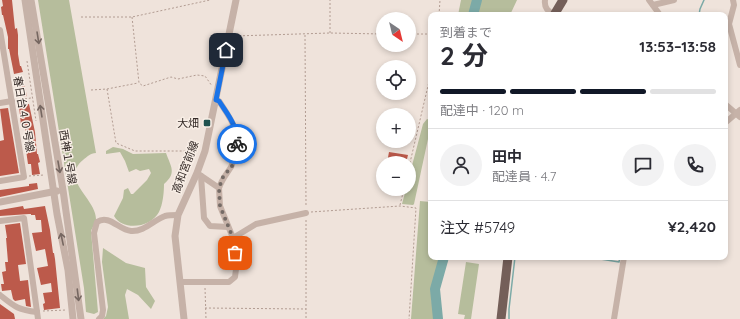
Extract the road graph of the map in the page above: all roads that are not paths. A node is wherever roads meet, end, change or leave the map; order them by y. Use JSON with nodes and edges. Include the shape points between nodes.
{"nodes":[{"id":1,"x":24,"y":0,"type":"edge"},
{"id":2,"x":31,"y":0,"type":"edge"},
{"id":3,"x":236,"y":0,"type":"edge"},
{"id":4,"x":545,"y":0,"type":"edge"},
{"id":5,"x":563,"y":0,"type":"edge"},
{"id":6,"x":674,"y":0,"type":"edge"},
{"id":7,"x":733,"y":0,"type":"edge"},
{"id":8,"x":651,"y":2,"type":"edge"},
{"id":9,"x":550,"y":12,"type":"edge"},
{"id":10,"x":556,"y":12,"type":"edge"},
{"id":11,"x":658,"y":12,"type":"edge"},
{"id":12,"x":0,"y":30,"type":"edge"},
{"id":13,"x":3,"y":63,"type":"edge"},
{"id":14,"x":740,"y":65,"type":"edge"},
{"id":15,"x":12,"y":100,"type":"junction"},
{"id":16,"x":216,"y":100,"type":"junction"},
{"id":17,"x":0,"y":103,"type":"edge"},
{"id":18,"x":728,"y":106,"type":"edge"},
{"id":19,"x":739,"y":114,"type":"edge"},
{"id":20,"x":728,"y":121,"type":"edge"},
{"id":21,"x":199,"y":174,"type":"junction"},
{"id":22,"x":0,"y":181,"type":"edge"},
{"id":23,"x":219,"y":188,"type":"junction"},
{"id":24,"x":63,"y":190,"type":"junction"},
{"id":25,"x":54,"y":192,"type":"junction"},
{"id":26,"x":0,"y":202,"type":"edge"},
{"id":27,"x":306,"y":212,"type":"road end"},
{"id":28,"x":178,"y":214,"type":"junction"},
{"id":29,"x":0,"y":221,"type":"edge"},
{"id":30,"x":228,"y":227,"type":"junction"},
{"id":31,"x":233,"y":238,"type":"junction"},
{"id":32,"x":508,"y":260,"type":"edge"},
{"id":33,"x":624,"y":260,"type":"edge"},
{"id":34,"x":180,"y":282,"type":"junction"},
{"id":35,"x":0,"y":295,"type":"edge"},
{"id":36,"x":37,"y":312,"type":"junction"},
{"id":37,"x":38,"y":319,"type":"edge"},
{"id":38,"x":74,"y":319,"type":"edge"},
{"id":39,"x":81,"y":319,"type":"edge"},
{"id":40,"x":99,"y":319,"type":"edge"},
{"id":41,"x":184,"y":319,"type":"edge"},
{"id":42,"x":501,"y":319,"type":"edge"},
{"id":43,"x":614,"y":319,"type":"edge"}],
"edges":[{"from":25,"to":1,"type":"street","name":"西神１号線","one_way":true},
{"from":2,"to":24,"type":"street","name":"西神１号線","one_way":true},
{"from":3,"to":16,"type":"street","name":"高和宮前線"},
{"from":4,"to":9,"type":"street","via":[[544,5]]},
{"from":5,"to":10,"type":"main road"},
{"from":6,"to":8,"type":"street"},
{"from":7,"to":14,"type":"street","via":[[729,24]]},
{"from":8,"to":11,"type":"street"},
{"from":12,"to":13,"type":"street","name":"春日台４０号線"},
{"from":13,"to":15,"type":"street","name":"春日台４０号線"},
{"from":15,"to":17,"type":"street"},
{"from":15,"to":22,"type":"street","name":"春日台４０号線","via":[[24,177]]},
{"from":16,"to":21,"type":"street","name":"高和宮前線"},
{"from":16,"to":23,"type":"street","via":[[233,123],[237,144],[232,166],[223,177]]},
{"from":18,"to":19,"type":"street"},
{"from":19,"to":20,"type":"street"},
{"from":21,"to":23,"type":"street"},
{"from":21,"to":28,"type":"street","name":"高和宮前線"},
{"from":21,"to":30,"type":"street","via":[[204,218],[210,226]]},
{"from":23,"to":30,"type":"street","via":[[220,206]]},
{"from":24,"to":25,"type":"street"},
{"from":24,"to":39,"type":"street","name":"西神１号線","one_way":true},
{"from":25,"to":26,"type":"street"},
{"from":38,"to":25,"type":"street","name":"西神１号線","one_way":true},
{"from":27,"to":31,"type":"street","via":[[256,224]]},
{"from":28,"to":34,"type":"street","name":"高和宮前線","via":[[175,236]]},
{"from":28,"to":40,"type":"street","via":[[165,216],[137,231],[130,231],[103,219],[97,222],[94,233],[103,310]]},
{"from":29,"to":36,"type":"street","via":[[24,218]]},
{"from":30,"to":31,"type":"street"},
{"from":31,"to":34,"type":"street","via":[[236,269],[235,277],[229,282]]},
{"from":32,"to":42,"type":"main road"},
{"from":33,"to":43,"type":"street"},
{"from":34,"to":41,"type":"street","name":"高和宮前線"},
{"from":35,"to":36,"type":"street","via":[[17,308]]},
{"from":36,"to":37,"type":"street"}]}
